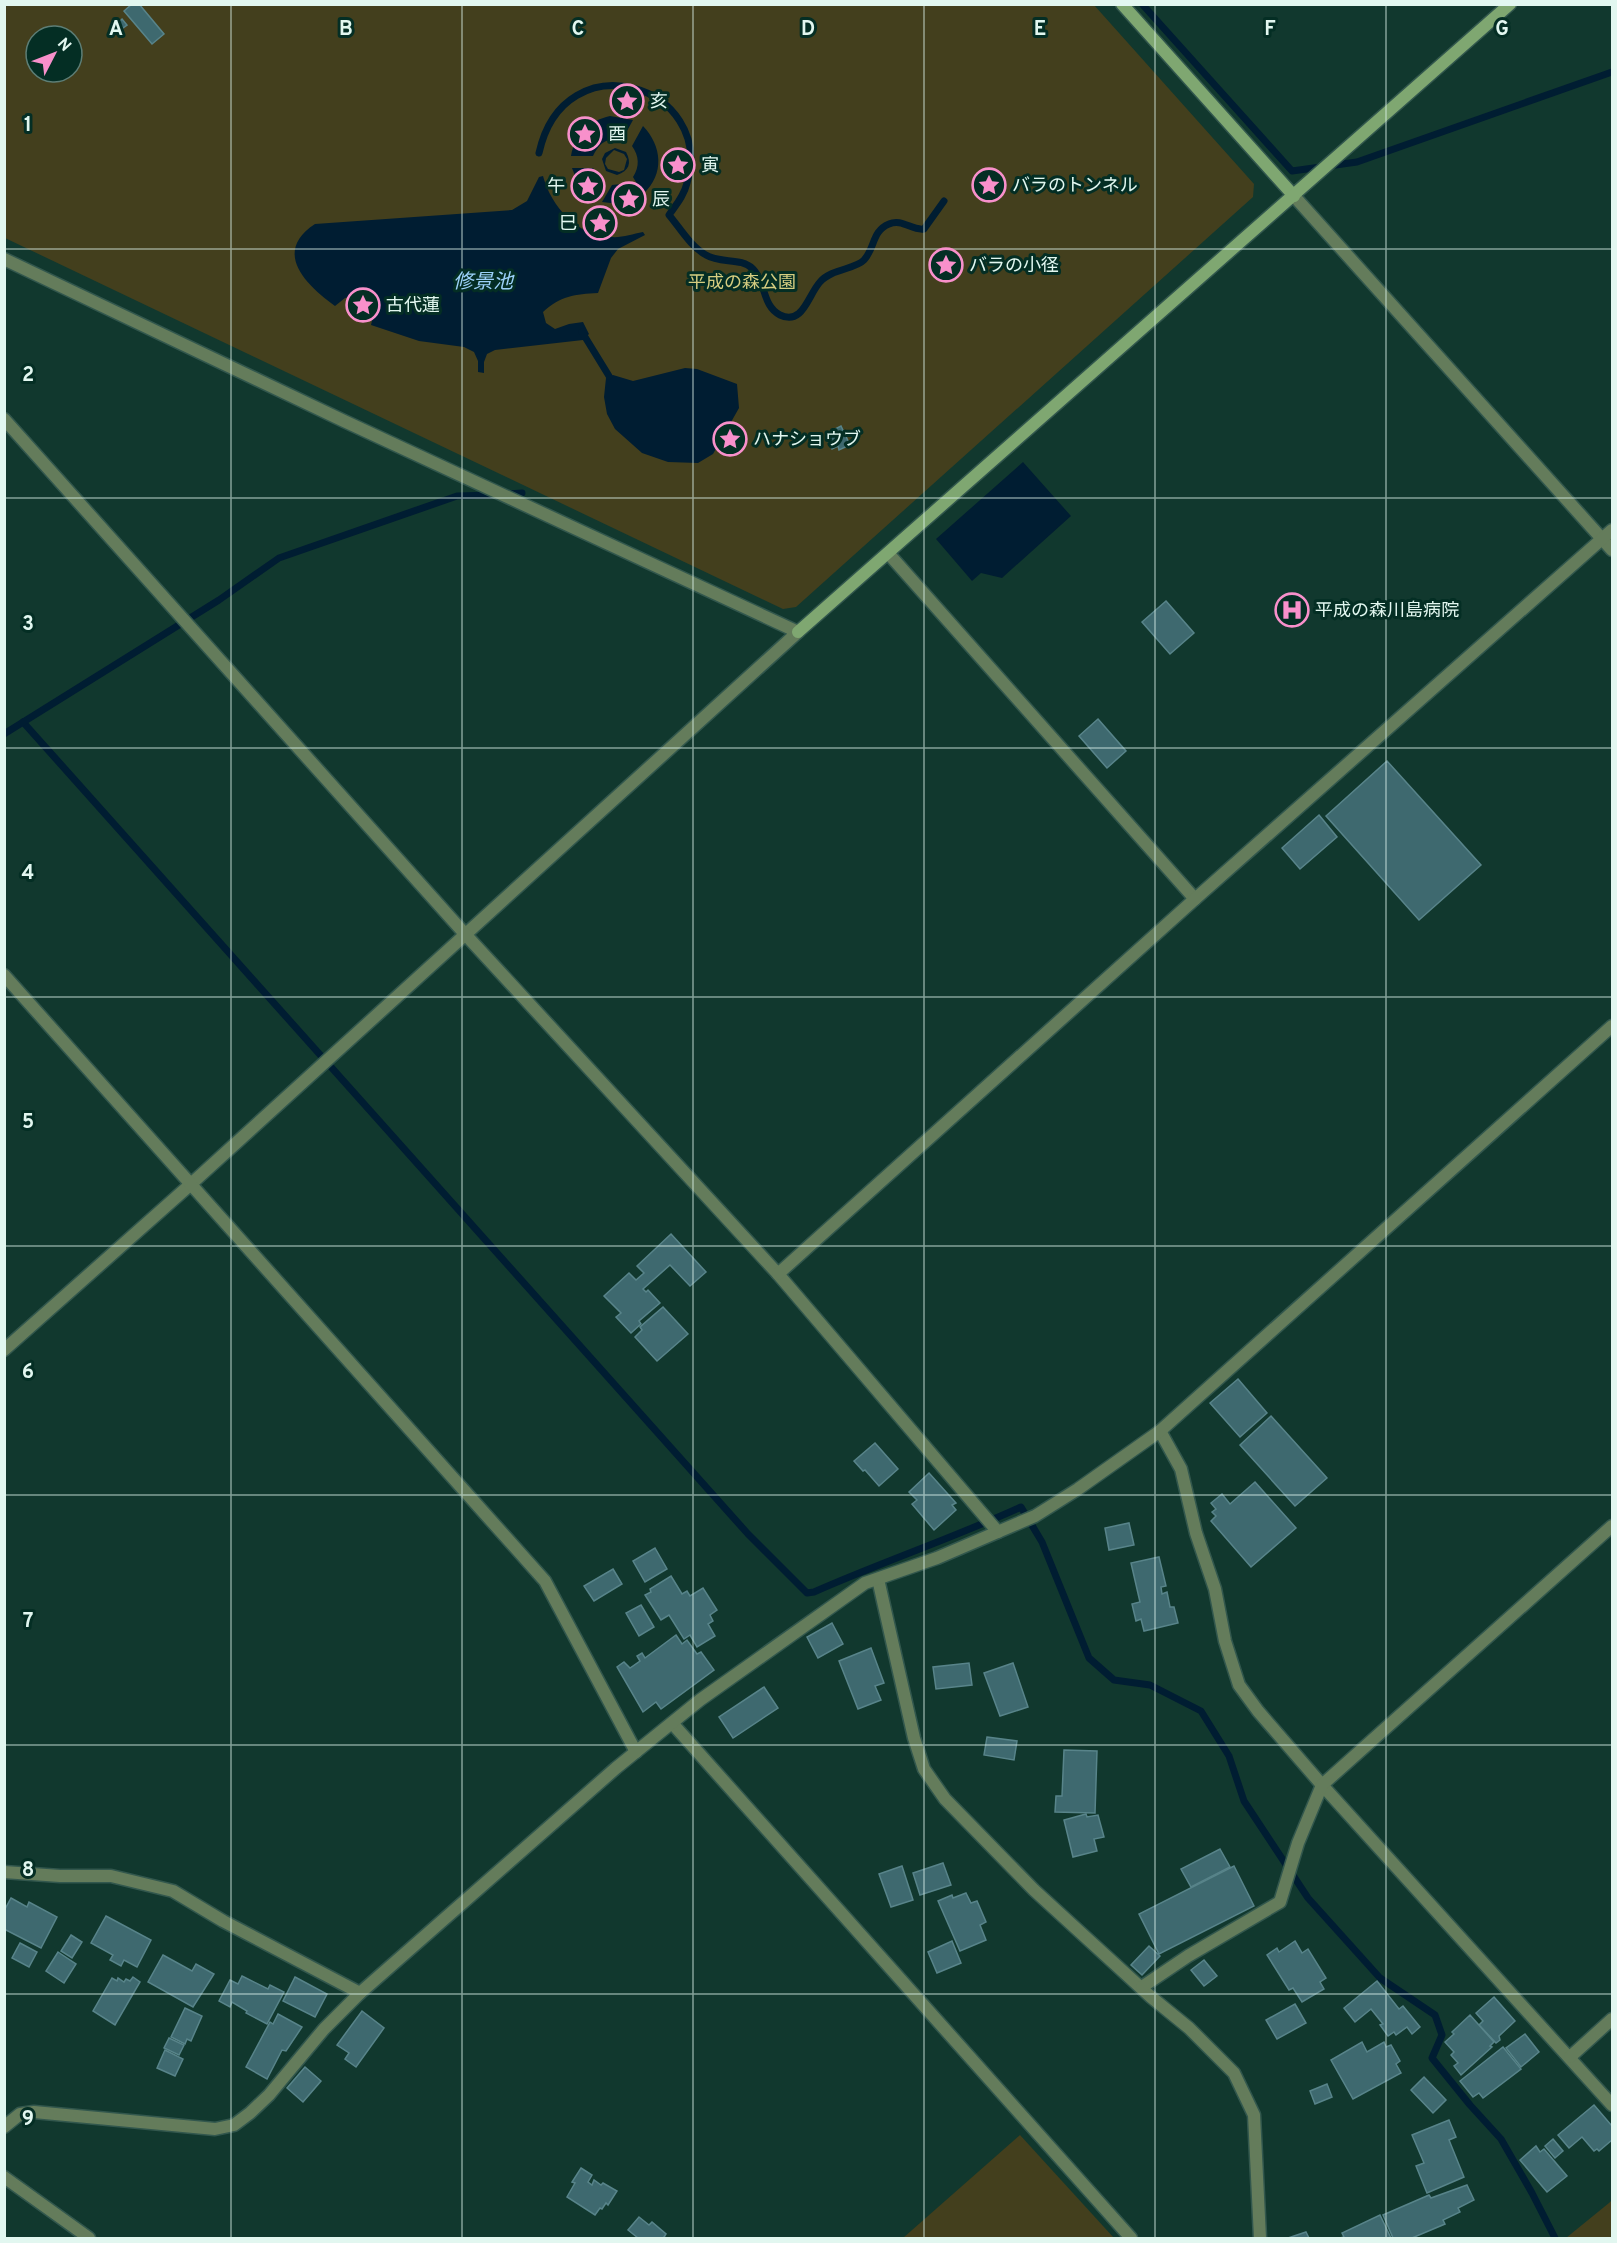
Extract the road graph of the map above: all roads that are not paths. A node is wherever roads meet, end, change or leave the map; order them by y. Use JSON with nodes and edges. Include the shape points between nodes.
{"nodes":[{"id":1,"x":1122,"y":4,"type":"edge"},
{"id":2,"x":1510,"y":4,"type":"edge"},
{"id":3,"x":1294,"y":196,"type":"junction"},
{"id":4,"x":4,"y":259,"type":"edge"},
{"id":5,"x":4,"y":419,"type":"edge"},
{"id":6,"x":1612,"y":530,"type":"edge"},
{"id":7,"x":1603,"y":539,"type":"junction"},
{"id":8,"x":1612,"y":550,"type":"edge"},
{"id":9,"x":888,"y":553,"type":"junction"},
{"id":10,"x":798,"y":632,"type":"junction"},
{"id":11,"x":1195,"y":899,"type":"junction"},
{"id":12,"x":465,"y":934,"type":"junction"},
{"id":13,"x":4,"y":975,"type":"edge"},
{"id":14,"x":1612,"y":1026,"type":"edge"},
{"id":15,"x":191,"y":1184,"type":"junction"},
{"id":16,"x":778,"y":1274,"type":"junction"},
{"id":17,"x":4,"y":1350,"type":"edge"},
{"id":18,"x":1160,"y":1431,"type":"junction"},
{"id":19,"x":1612,"y":1526,"type":"edge"},
{"id":20,"x":999,"y":1532,"type":"junction"},
{"id":21,"x":878,"y":1579,"type":"junction"},
{"id":22,"x":672,"y":1723,"type":"junction"},
{"id":23,"x":636,"y":1752,"type":"junction"},
{"id":24,"x":1322,"y":1785,"type":"junction"},
{"id":25,"x":4,"y":1872,"type":"edge"},
{"id":26,"x":1142,"y":1987,"type":"junction"},
{"id":27,"x":360,"y":1992,"type":"junction"},
{"id":28,"x":1612,"y":2019,"type":"edge"},
{"id":29,"x":1570,"y":2057,"type":"junction"},
{"id":30,"x":1612,"y":2105,"type":"edge"},
{"id":31,"x":4,"y":2127,"type":"edge"},
{"id":32,"x":4,"y":2177,"type":"edge"},
{"id":33,"x":89,"y":2238,"type":"edge"},
{"id":34,"x":1131,"y":2238,"type":"edge"},
{"id":35,"x":1260,"y":2238,"type":"edge"}],
"edges":[{"from":1,"to":3,"type":"street"},
{"from":2,"to":3,"type":"street"},
{"from":3,"to":7,"type":"street"},
{"from":3,"to":9,"type":"street"},
{"from":4,"to":10,"type":"street"},
{"from":5,"to":12,"type":"street"},
{"from":6,"to":7,"type":"street"},
{"from":7,"to":8,"type":"street"},
{"from":7,"to":11,"type":"street"},
{"from":9,"to":10,"type":"street"},
{"from":9,"to":11,"type":"street"},
{"from":10,"to":12,"type":"street"},
{"from":11,"to":16,"type":"street"},
{"from":12,"to":15,"type":"street"},
{"from":12,"to":16,"type":"street"},
{"from":13,"to":15,"type":"street"},
{"from":14,"to":18,"type":"street"},
{"from":15,"to":17,"type":"street"},
{"from":15,"to":23,"type":"street","via":[[545,1581]]},
{"from":16,"to":20,"type":"street"},
{"from":18,"to":20,"type":"street","via":[[1035,1516]]},
{"from":18,"to":24,"type":"street","via":[[1182,1469],[1239,1684],[1257,1711]]},
{"from":19,"to":24,"type":"street"},
{"from":20,"to":21,"type":"street"},
{"from":21,"to":22,"type":"street","via":[[865,1583]]},
{"from":21,"to":26,"type":"street","via":[[924,1769],[945,1799],[1026,1882]]},
{"from":22,"to":23,"type":"street"},
{"from":22,"to":34,"type":"street"},
{"from":23,"to":27,"type":"street"},
{"from":24,"to":26,"type":"street","via":[[1280,1902]]},
{"from":24,"to":29,"type":"street"},
{"from":25,"to":27,"type":"street","via":[[111,1876],[173,1891]]},
{"from":26,"to":35,"type":"street","via":[[1234,2073],[1254,2115]]},
{"from":27,"to":31,"type":"street","via":[[269,2095],[234,2125],[215,2129],[34,2112],[20,2114]]},
{"from":28,"to":29,"type":"street"},
{"from":29,"to":30,"type":"street"},
{"from":32,"to":33,"type":"street"}]}
